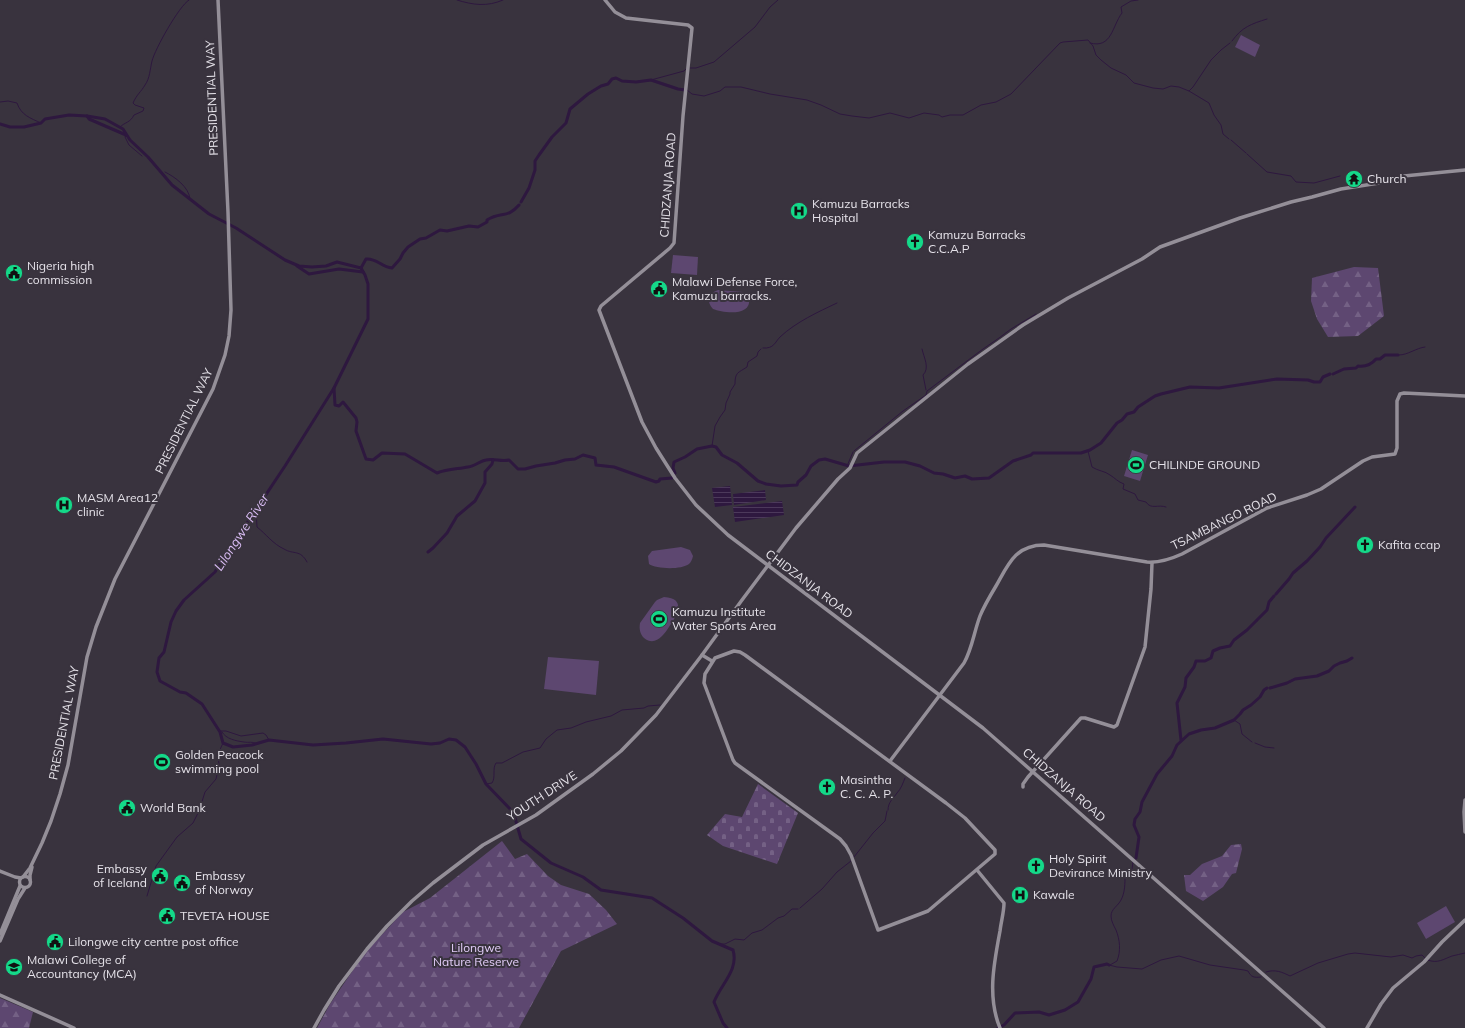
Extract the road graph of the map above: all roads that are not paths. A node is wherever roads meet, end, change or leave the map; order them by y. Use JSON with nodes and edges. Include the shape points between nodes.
{"nodes":[{"id":1,"x":218,"y":0,"type":"edge"},
{"id":2,"x":605,"y":0,"type":"edge"},
{"id":3,"x":1465,"y":170,"type":"edge"},
{"id":4,"x":1465,"y":396,"type":"edge"},
{"id":5,"x":1152,"y":563,"type":"junction"},
{"id":6,"x":768,"y":566,"type":"junction"},
{"id":7,"x":702,"y":656,"type":"junction"},
{"id":8,"x":712,"y":661,"type":"junction"},
{"id":9,"x":940,"y":694,"type":"junction"},
{"id":10,"x":890,"y":761,"type":"junction"},
{"id":11,"x":1034,"y":772,"type":"junction"},
{"id":12,"x":1023,"y":787,"type":"dead end"},
{"id":13,"x":1465,"y":800,"type":"edge"},
{"id":14,"x":1465,"y":832,"type":"edge"},
{"id":15,"x":37,"y":853,"type":"junction"},
{"id":16,"x":977,"y":870,"type":"junction"},
{"id":17,"x":2,"y":871,"type":"edge"},
{"id":18,"x":22,"y":877,"type":"junction"},
{"id":19,"x":30,"y":880,"type":"junction"},
{"id":20,"x":20,"y":884,"type":"junction"},
{"id":21,"x":25,"y":888,"type":"junction"},
{"id":22,"x":1465,"y":920,"type":"edge"},
{"id":23,"x":0,"y":934,"type":"edge"},
{"id":24,"x":0,"y":941,"type":"edge"},
{"id":25,"x":0,"y":996,"type":"edge"},
{"id":26,"x":999,"y":1026,"type":"edge"},
{"id":27,"x":74,"y":1028,"type":"edge"},
{"id":28,"x":314,"y":1028,"type":"edge"},
{"id":29,"x":1324,"y":1028,"type":"edge"},
{"id":30,"x":1367,"y":1028,"type":"edge"}],
"edges":[{"from":1,"to":15,"type":"street","name":"PRESIDENTIAL WAY","via":[[229,233],[229,336],[213,388],[103,607],[87,657],[64,779],[51,821]]},
{"from":2,"to":6,"type":"street","name":"CHIDZANJA ROAD","via":[[615,12],[628,19],[688,24],[692,30],[674,243],[601,306],[599,311],[642,422],[664,462],[696,505],[728,535]]},
{"from":3,"to":6,"type":"street","name":"YOUTH DRIVE","via":[[1404,176],[1341,189],[1245,216],[1158,248],[1041,313],[958,372],[858,451],[851,466],[796,528]]},
{"from":4,"to":5,"type":"street","name":"TSAMBANGO ROAD","via":[[1400,394],[1397,401],[1395,454],[1367,459],[1318,491],[1267,508],[1177,556]]},
{"from":5,"to":9,"type":"street","name":"TSAMBANGO ROAD","via":[[1050,546],[1032,546],[1021,551],[1009,562],[985,605],[968,656]]},
{"from":5,"to":11,"type":"street","via":[[1145,646],[1117,725],[1114,727],[1081,718]]},
{"from":6,"to":7,"type":"street","name":"YOUTH DRIVE"},
{"from":6,"to":9,"type":"street","name":"CHIDZANJA ROAD"},
{"from":7,"to":8,"type":"street"},
{"from":7,"to":28,"type":"street","name":"YOUTH DRIVE","via":[[662,709],[624,747],[568,792],[487,842],[444,874],[398,914],[352,968]]},
{"from":8,"to":10,"type":"street","via":[[727,653],[742,652]]},
{"from":8,"to":16,"type":"street","via":[[705,674],[704,683],[733,760],[846,846],[878,930],[928,911]]},
{"from":9,"to":10,"type":"street","name":"TSAMBANGO ROAD"},
{"from":9,"to":11,"type":"street","name":"CHIDZANJA ROAD"},
{"from":10,"to":16,"type":"street","via":[[965,818],[995,850],[994,855]]},
{"from":11,"to":12,"type":"street","via":[[1024,782]]},
{"from":11,"to":29,"type":"street","name":"CHIDZANJA ROAD"},
{"from":13,"to":14,"type":"street"},
{"from":15,"to":18,"type":"street","name":"PRESIDENTIAL WAY","via":[[30,868]]},
{"from":15,"to":19,"type":"street","name":"PRESIDENTIAL WAY"},
{"from":16,"to":26,"type":"street","via":[[1004,903],[993,978],[994,1008]]},
{"from":17,"to":18,"type":"street","via":[[18,878]]},
{"from":17,"to":20,"type":"street"},
{"from":18,"to":19,"type":"street"},
{"from":18,"to":20,"type":"street"},
{"from":19,"to":21,"type":"street"},
{"from":20,"to":21,"type":"street"},
{"from":20,"to":23,"type":"street"},
{"from":21,"to":24,"type":"street"},
{"from":22,"to":30,"type":"street","via":[[1424,962],[1391,990]]},
{"from":25,"to":27,"type":"street"}]}
